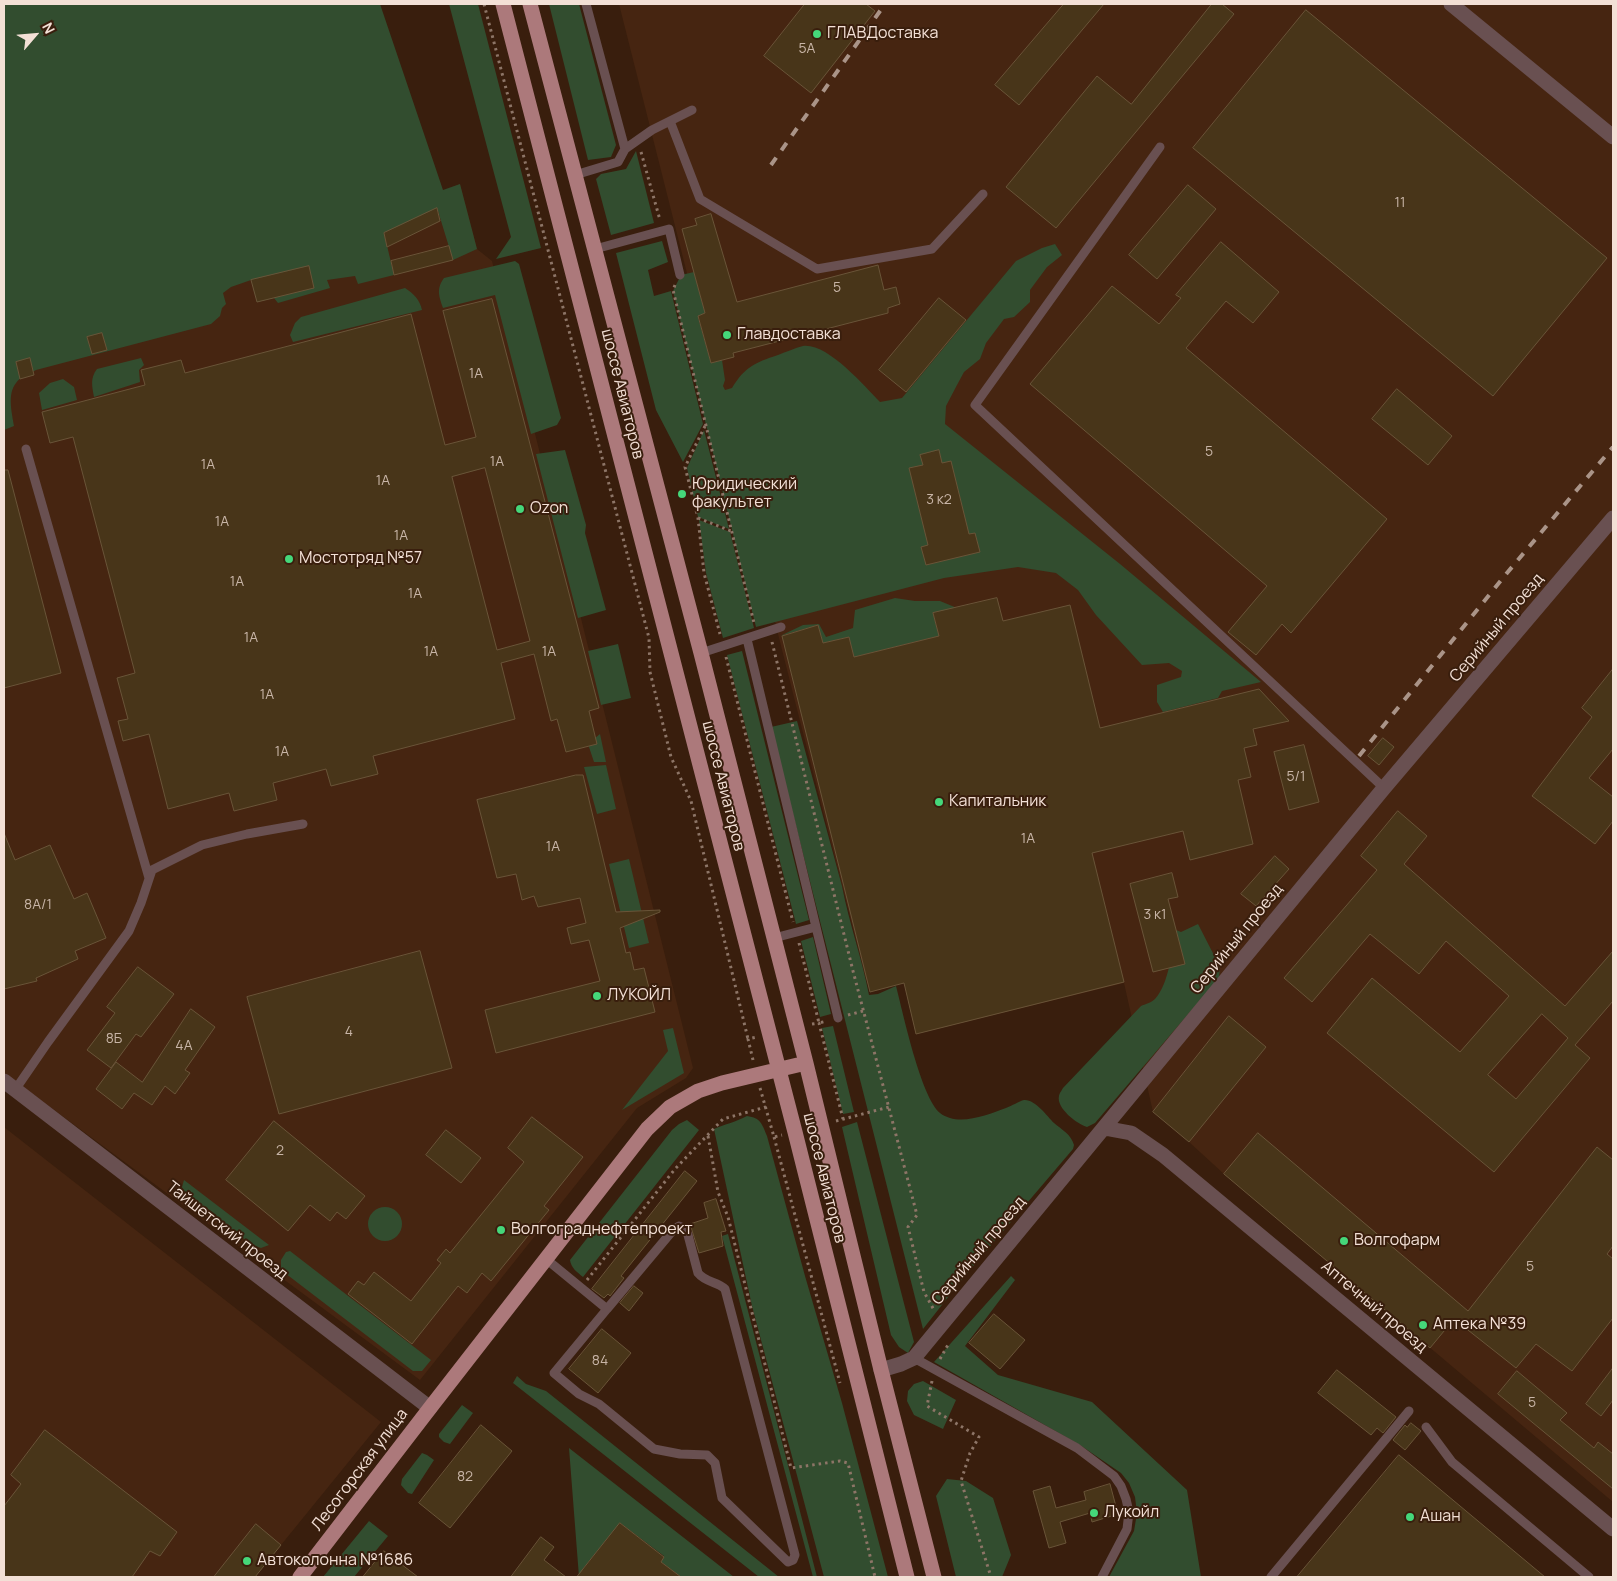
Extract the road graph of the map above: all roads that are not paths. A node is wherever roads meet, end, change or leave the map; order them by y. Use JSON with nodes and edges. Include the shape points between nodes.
{"nodes":[{"id":1,"x":503,"y":4,"type":"edge"},
{"id":2,"x":530,"y":4,"type":"edge"},
{"id":3,"x":586,"y":4,"type":"edge"},
{"id":4,"x":1451,"y":4,"type":"edge"},
{"id":5,"x":692,"y":110,"type":"dead end"},
{"id":6,"x":670,"y":121,"type":"junction"},
{"id":7,"x":1613,"y":137,"type":"edge"},
{"id":8,"x":1160,"y":147,"type":"dead end"},
{"id":9,"x":625,"y":149,"type":"junction"},
{"id":10,"x":575,"y":175,"type":"junction"},
{"id":11,"x":983,"y":194,"type":"dead end"},
{"id":12,"x":595,"y":250,"type":"junction"},
{"id":13,"x":680,"y":275,"type":"road end"},
{"id":14,"x":26,"y":449,"type":"dead end"},
{"id":15,"x":1613,"y":518,"type":"edge"},
{"id":16,"x":781,"y":627,"type":"dead end"},
{"id":17,"x":748,"y":643,"type":"junction"},
{"id":18,"x":701,"y":653,"type":"junction"},
{"id":19,"x":1384,"y":788,"type":"junction"},
{"id":20,"x":303,"y":824,"type":"dead end"},
{"id":21,"x":149,"y":878,"type":"junction"},
{"id":22,"x":816,"y":927,"type":"junction"},
{"id":23,"x":774,"y":938,"type":"junction"},
{"id":24,"x":838,"y":1018,"type":"dead end"},
{"id":25,"x":806,"y":1063,"type":"junction"},
{"id":26,"x":777,"y":1069,"type":"junction"},
{"id":27,"x":10,"y":1085,"type":"edge"},
{"id":28,"x":1104,"y":1128,"type":"junction"},
{"id":29,"x":546,"y":1259,"type":"junction"},
{"id":30,"x":607,"y":1309,"type":"junction"},
{"id":31,"x":914,"y":1358,"type":"junction"},
{"id":32,"x":881,"y":1370,"type":"junction"},
{"id":33,"x":430,"y":1408,"type":"junction"},
{"id":34,"x":1409,"y":1411,"type":"dead end"},
{"id":35,"x":1426,"y":1427,"type":"dead end"},
{"id":36,"x":1613,"y":1529,"type":"edge"},
{"id":37,"x":300,"y":1577,"type":"edge"},
{"id":38,"x":907,"y":1577,"type":"edge"},
{"id":39,"x":934,"y":1577,"type":"edge"},
{"id":40,"x":1102,"y":1577,"type":"edge"},
{"id":41,"x":1271,"y":1577,"type":"edge"},
{"id":42,"x":1589,"y":1577,"type":"edge"}],
"edges":[{"from":1,"to":26,"type":"main road","name":"шоссе Авиаторов"},
{"from":2,"to":10,"type":"main road","name":"шоссе Авиаторов"},
{"from":3,"to":9,"type":"lane"},
{"from":4,"to":7,"type":"street"},
{"from":5,"to":6,"type":"lane"},
{"from":6,"to":9,"type":"lane"},
{"from":6,"to":11,"type":"lane","via":[[700,199],[817,269],[932,249]]},
{"from":8,"to":19,"type":"lane","via":[[975,404]]},
{"from":9,"to":10,"type":"lane","via":[[618,162]]},
{"from":10,"to":12,"type":"main road","name":"шоссе Авиаторов"},
{"from":12,"to":13,"type":"lane","via":[[669,229]]},
{"from":12,"to":18,"type":"main road","name":"шоссе Авиаторов"},
{"from":14,"to":21,"type":"lane"},
{"from":15,"to":19,"type":"street","name":"Серийный проезд"},
{"from":16,"to":17,"type":"lane","via":[[757,635]]},
{"from":17,"to":18,"type":"lane"},
{"from":17,"to":22,"type":"lane"},
{"from":18,"to":23,"type":"main road","name":"шоссе Авиаторов"},
{"from":19,"to":28,"type":"street","name":"Серийный проезд"},
{"from":20,"to":21,"type":"lane","via":[[202,845],[152,870]]},
{"from":21,"to":27,"type":"lane","via":[[129,931],[48,1042]]},
{"from":22,"to":23,"type":"lane"},
{"from":22,"to":24,"type":"lane"},
{"from":23,"to":25,"type":"main road","name":"шоссе Авиаторов"},
{"from":25,"to":26,"type":"main road","name":"Лесогорская улица"},
{"from":25,"to":32,"type":"main road","name":"шоссе Авиаторов"},
{"from":26,"to":29,"type":"main road","name":"Лесогорская улица","via":[[698,1091],[670,1107],[647,1129]]},
{"from":26,"to":38,"type":"main road","name":"шоссе Авиаторов"},
{"from":27,"to":33,"type":"street","name":"Тайшетский проезд"},
{"from":28,"to":31,"type":"street","name":"Серийный проезд"},
{"from":28,"to":36,"type":"street","name":"Аптечный проезд","via":[[1131,1133],[1164,1155]]},
{"from":29,"to":30,"type":"lane"},
{"from":29,"to":33,"type":"main road","name":"Лесогорская улица"},
{"from":30,"to":30,"type":"lane","via":[[674,1229],[679,1226],[685,1229],[698,1273],[708,1282],[725,1289],[795,1555],[793,1560],[788,1562],[722,1498],[714,1463],[706,1455],[654,1449],[599,1404],[579,1394],[554,1374]]},
{"from":31,"to":32,"type":"street"},
{"from":31,"to":40,"type":"lane","via":[[1077,1448],[1114,1476],[1126,1499],[1129,1512],[1127,1530]]},
{"from":32,"to":39,"type":"main road","name":"шоссе Авиаторов"},
{"from":33,"to":37,"type":"main road","name":"Лесогорская улица"},
{"from":34,"to":41,"type":"lane"},
{"from":35,"to":42,"type":"lane","via":[[1452,1462]]}]}
